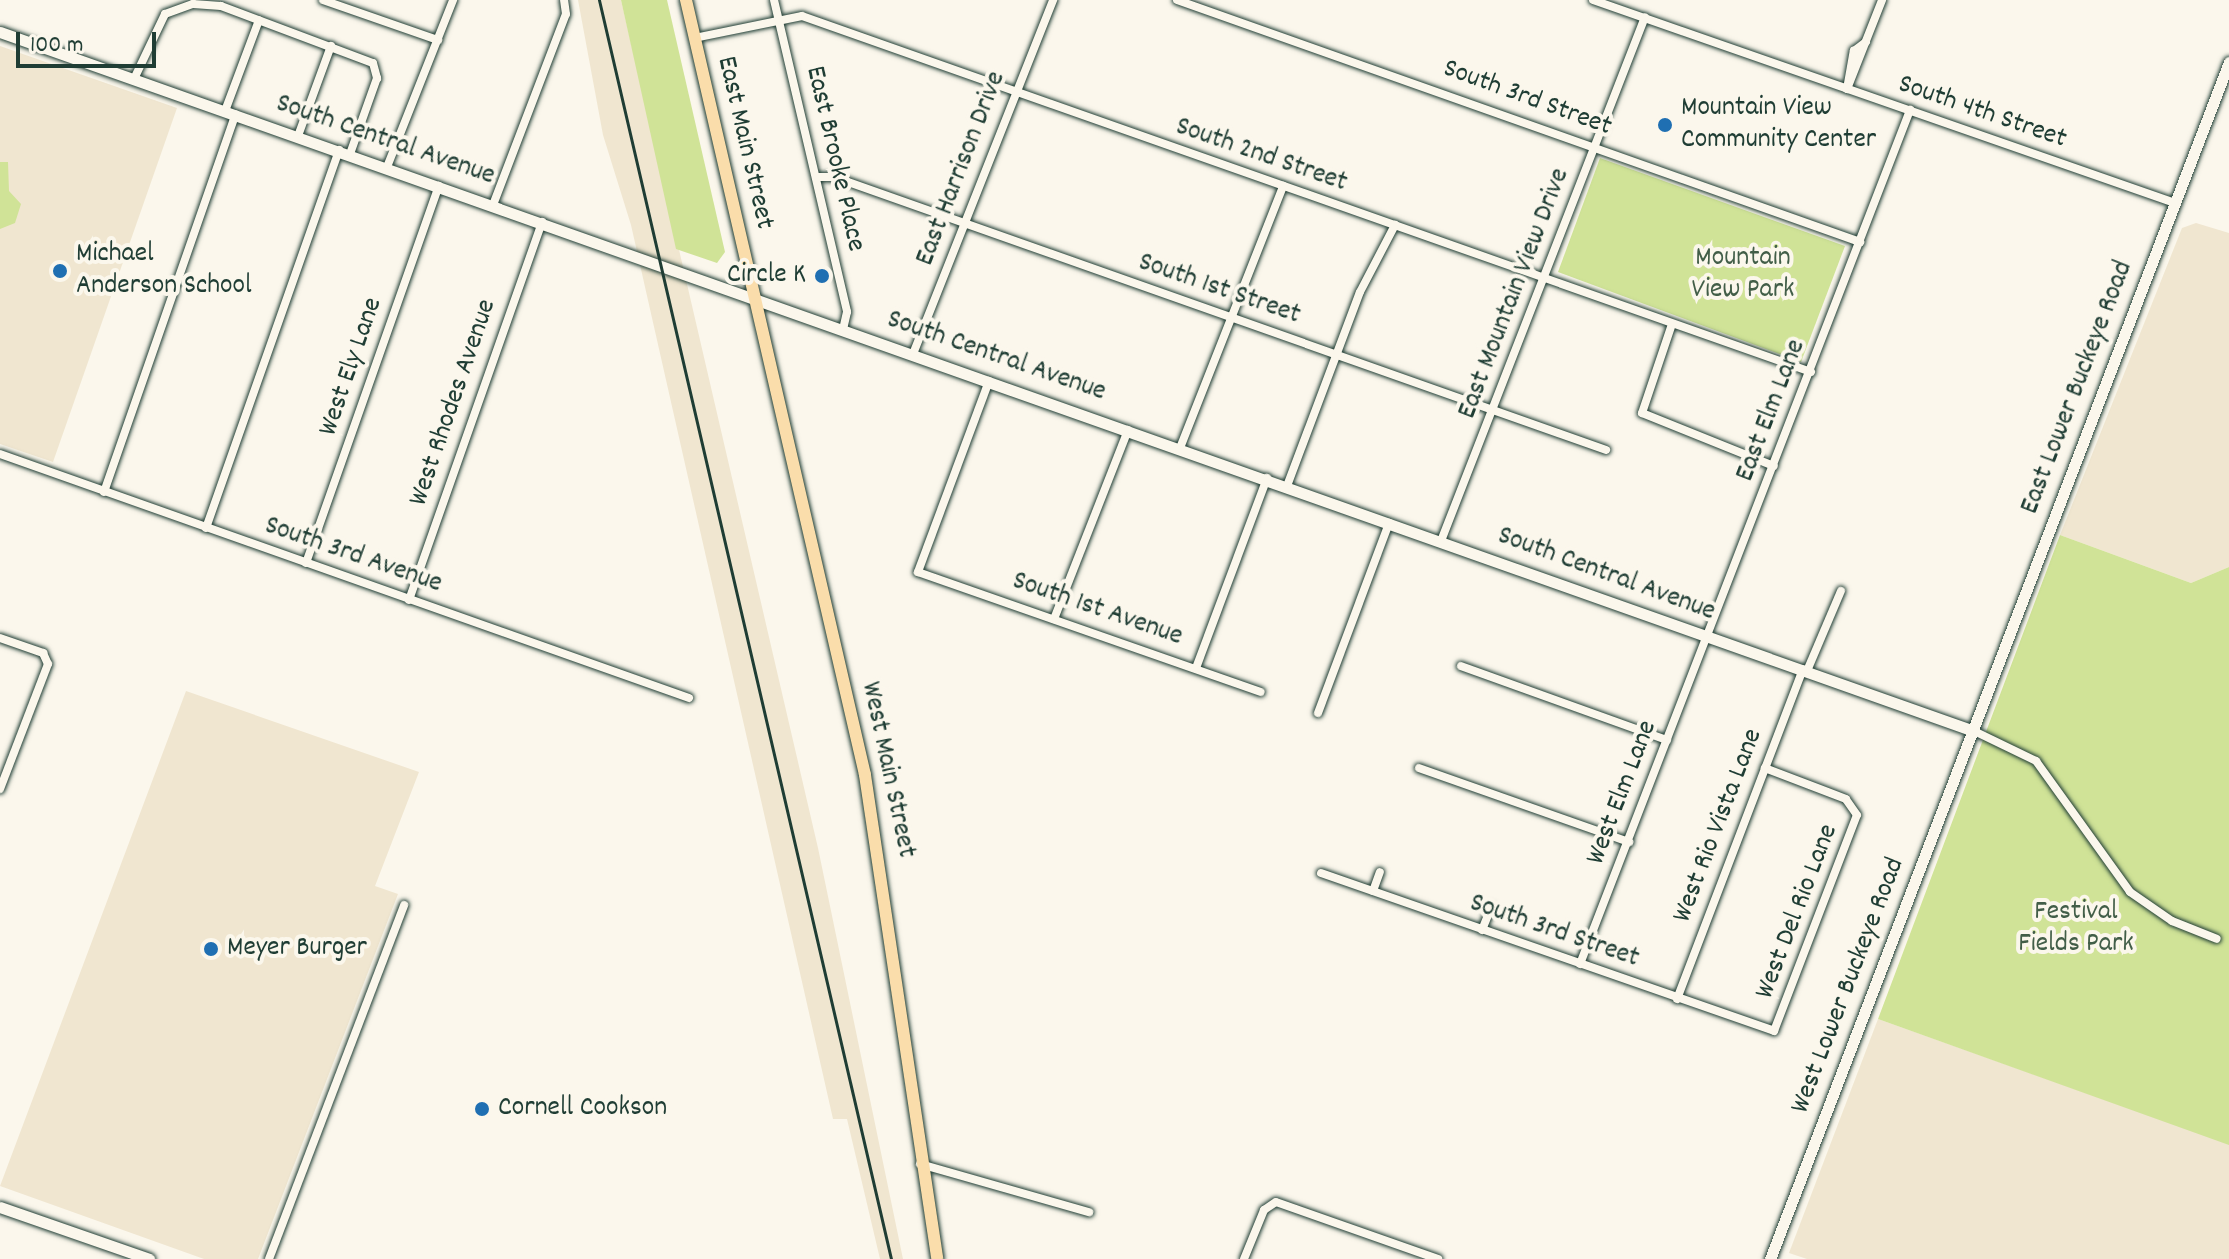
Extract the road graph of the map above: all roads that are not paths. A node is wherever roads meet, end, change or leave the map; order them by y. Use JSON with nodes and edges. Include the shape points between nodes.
{"nodes":[{"id":1,"x":323,"y":0,"type":"edge"},
{"id":2,"x":453,"y":0,"type":"edge"},
{"id":3,"x":564,"y":0,"type":"edge"},
{"id":4,"x":686,"y":0,"type":"edge"},
{"id":5,"x":774,"y":0,"type":"edge"},
{"id":6,"x":1053,"y":0,"type":"edge"},
{"id":7,"x":1177,"y":0,"type":"edge"},
{"id":8,"x":1593,"y":0,"type":"edge"},
{"id":9,"x":1882,"y":0,"type":"edge"},
{"id":10,"x":778,"y":17,"type":"junction"},
{"id":11,"x":1645,"y":17,"type":"junction"},
{"id":12,"x":259,"y":20,"type":"junction"},
{"id":13,"x":0,"y":32,"type":"edge"},
{"id":14,"x":694,"y":38,"type":"junction"},
{"id":15,"x":438,"y":40,"type":"junction"},
{"id":16,"x":331,"y":46,"type":"junction"},
{"id":17,"x":2229,"y":62,"type":"edge"},
{"id":18,"x":134,"y":79,"type":"junction"},
{"id":19,"x":1847,"y":89,"type":"junction"},
{"id":20,"x":1015,"y":93,"type":"junction"},
{"id":21,"x":1910,"y":110,"type":"junction"},
{"id":22,"x":230,"y":112,"type":"junction"},
{"id":23,"x":298,"y":136,"type":"junction"},
{"id":24,"x":1595,"y":147,"type":"junction"},
{"id":25,"x":344,"y":152,"type":"junction"},
{"id":26,"x":387,"y":167,"type":"junction"},
{"id":27,"x":816,"y":177,"type":"junction"},
{"id":28,"x":439,"y":186,"type":"junction"},
{"id":29,"x":1283,"y":186,"type":"junction"},
{"id":30,"x":2175,"y":203,"type":"junction"},
{"id":31,"x":493,"y":205,"type":"junction"},
{"id":32,"x":542,"y":222,"type":"junction"},
{"id":33,"x":964,"y":224,"type":"junction"},
{"id":34,"x":1395,"y":225,"type":"junction"},
{"id":35,"x":1860,"y":242,"type":"junction"},
{"id":36,"x":1545,"y":278,"type":"junction"},
{"id":37,"x":755,"y":297,"type":"junction"},
{"id":38,"x":1233,"y":319,"type":"junction"},
{"id":39,"x":1672,"y":324,"type":"junction"},
{"id":40,"x":843,"y":329,"type":"junction"},
{"id":41,"x":913,"y":354,"type":"junction"},
{"id":42,"x":1337,"y":355,"type":"junction"},
{"id":43,"x":1811,"y":372,"type":"junction"},
{"id":44,"x":989,"y":381,"type":"junction"},
{"id":45,"x":1494,"y":409,"type":"junction"},
{"id":46,"x":1128,"y":430,"type":"junction"},
{"id":47,"x":1180,"y":448,"type":"junction"},
{"id":48,"x":1606,"y":450,"type":"dead end"},
{"id":49,"x":1,"y":455,"type":"edge"},
{"id":50,"x":1774,"y":466,"type":"junction"},
{"id":51,"x":1267,"y":478,"type":"junction"},
{"id":52,"x":1287,"y":486,"type":"junction"},
{"id":53,"x":104,"y":492,"type":"junction"},
{"id":54,"x":1389,"y":523,"type":"junction"},
{"id":55,"x":206,"y":528,"type":"junction"},
{"id":56,"x":1441,"y":541,"type":"junction"},
{"id":57,"x":306,"y":563,"type":"junction"},
{"id":58,"x":1841,"y":591,"type":"dead end"},
{"id":59,"x":409,"y":600,"type":"junction"},
{"id":60,"x":1054,"y":619,"type":"junction"},
{"id":61,"x":1706,"y":637,"type":"junction"},
{"id":62,"x":0,"y":638,"type":"edge"},
{"id":63,"x":1461,"y":666,"type":"dead end"},
{"id":64,"x":1196,"y":668,"type":"junction"},
{"id":65,"x":1805,"y":670,"type":"junction"},
{"id":66,"x":1261,"y":692,"type":"dead end"},
{"id":67,"x":689,"y":698,"type":"dead end"},
{"id":68,"x":1318,"y":713,"type":"dead end"},
{"id":69,"x":1974,"y":731,"type":"junction"},
{"id":70,"x":1667,"y":740,"type":"junction"},
{"id":71,"x":1419,"y":768,"type":"dead end"},
{"id":72,"x":1765,"y":768,"type":"junction"},
{"id":73,"x":0,"y":789,"type":"edge"},
{"id":74,"x":1629,"y":842,"type":"junction"},
{"id":75,"x":1380,"y":872,"type":"dead end"},
{"id":76,"x":1321,"y":873,"type":"dead end"},
{"id":77,"x":1373,"y":891,"type":"junction"},
{"id":78,"x":404,"y":905,"type":"dead end"},
{"id":79,"x":1491,"y":908,"type":"dead end"},
{"id":80,"x":1482,"y":930,"type":"junction"},
{"id":81,"x":2217,"y":939,"type":"dead end"},
{"id":82,"x":1580,"y":964,"type":"junction"},
{"id":83,"x":1677,"y":999,"type":"junction"},
{"id":84,"x":1774,"y":1031,"type":"joint"},
{"id":85,"x":920,"y":1164,"type":"junction"},
{"id":86,"x":0,"y":1207,"type":"edge"},
{"id":87,"x":1089,"y":1212,"type":"dead end"},
{"id":88,"x":1426,"y":1257,"type":"edge"},
{"id":89,"x":149,"y":1259,"type":"edge"},
{"id":90,"x":269,"y":1259,"type":"edge"},
{"id":91,"x":937,"y":1259,"type":"edge"},
{"id":92,"x":1244,"y":1259,"type":"edge"},
{"id":93,"x":1438,"y":1259,"type":"edge"},
{"id":94,"x":1770,"y":1259,"type":"edge"}],
"edges":[{"from":1,"to":15,"type":"street"},
{"from":2,"to":15,"type":"street"},
{"from":3,"to":31,"type":"street","via":[[566,14]]},
{"from":4,"to":14,"type":"main road","name":"East Main Street"},
{"from":5,"to":10,"type":"street","name":"East Brooke Place"},
{"from":6,"to":20,"type":"street","name":"East Harrison Drive"},
{"from":7,"to":24,"type":"street","name":"South 3rd Street"},
{"from":8,"to":11,"type":"street","name":"South 4th Street"},
{"from":9,"to":19,"type":"street"},
{"from":10,"to":14,"type":"street","name":"South 2nd Street"},
{"from":10,"to":20,"type":"street","name":"South 2nd Street","via":[[802,16]]},
{"from":10,"to":27,"type":"street","name":"East Brooke Place"},
{"from":11,"to":19,"type":"street","name":"South 4th Street"},
{"from":11,"to":24,"type":"street","name":"East Mountain View Drive"},
{"from":12,"to":16,"type":"street"},
{"from":12,"to":18,"type":"street","via":[[213,5],[173,8],[156,28]]},
{"from":12,"to":22,"type":"street"},
{"from":13,"to":18,"type":"street","name":"South Central Avenue"},
{"from":14,"to":37,"type":"main road","name":"East Main Street"},
{"from":15,"to":26,"type":"street"},
{"from":16,"to":23,"type":"street"},
{"from":16,"to":25,"type":"street","via":[[369,59],[378,73]]},
{"from":17,"to":30,"type":"street","name":"East Lower Buckeye Road"},
{"from":18,"to":22,"type":"street","name":"South Central Avenue"},
{"from":19,"to":21,"type":"street","name":"South 4th Street"},
{"from":20,"to":29,"type":"street","name":"South 2nd Street"},
{"from":20,"to":33,"type":"street","name":"East Harrison Drive"},
{"from":21,"to":30,"type":"street","name":"South 4th Street"},
{"from":21,"to":35,"type":"street","name":"East Elm Lane"},
{"from":22,"to":23,"type":"street","name":"South Central Avenue"},
{"from":22,"to":53,"type":"street"},
{"from":23,"to":25,"type":"street","name":"South Central Avenue"},
{"from":24,"to":35,"type":"street","name":"South 3rd Street"},
{"from":24,"to":36,"type":"street","name":"East Mountain View Drive"},
{"from":25,"to":26,"type":"street","name":"South Central Avenue"},
{"from":25,"to":55,"type":"street"},
{"from":26,"to":28,"type":"street","name":"South Central Avenue"},
{"from":27,"to":33,"type":"street","name":"South 1st Street"},
{"from":27,"to":40,"type":"street","name":"East Brooke Place","via":[[847,312]]},
{"from":28,"to":31,"type":"street","name":"South Central Avenue"},
{"from":28,"to":57,"type":"street","name":"West Ely Lane"},
{"from":29,"to":34,"type":"street","name":"South 2nd Street"},
{"from":29,"to":38,"type":"street"},
{"from":30,"to":69,"type":"street","name":"East Lower Buckeye Road"},
{"from":31,"to":32,"type":"street","name":"South Central Avenue"},
{"from":32,"to":37,"type":"street","name":"South Central Avenue"},
{"from":32,"to":59,"type":"street","name":"West Rhodes Avenue"},
{"from":33,"to":38,"type":"street","name":"South 1st Street"},
{"from":33,"to":41,"type":"street","name":"East Harrison Drive"},
{"from":34,"to":36,"type":"street","name":"South 2nd Street"},
{"from":34,"to":42,"type":"street"},
{"from":35,"to":43,"type":"street","name":"East Elm Lane"},
{"from":36,"to":39,"type":"street","name":"South 2nd Street"},
{"from":36,"to":45,"type":"street","name":"East Mountain View Drive"},
{"from":37,"to":40,"type":"street","name":"South Central Avenue"},
{"from":37,"to":85,"type":"main road","name":"West Main Street","via":[[881,853]]},
{"from":38,"to":42,"type":"street","name":"South 1st Street"},
{"from":38,"to":47,"type":"street"},
{"from":39,"to":43,"type":"street","name":"South 2nd Street"},
{"from":39,"to":50,"type":"street","via":[[1642,413]]},
{"from":40,"to":41,"type":"street","name":"South Central Avenue"},
{"from":41,"to":44,"type":"street","name":"South Central Avenue"},
{"from":42,"to":45,"type":"street","name":"South 1st Street"},
{"from":42,"to":52,"type":"street"},
{"from":43,"to":50,"type":"street","name":"East Elm Lane"},
{"from":44,"to":46,"type":"street","name":"South Central Avenue"},
{"from":44,"to":60,"type":"street","name":"South 1st Avenue","via":[[918,572]]},
{"from":45,"to":48,"type":"street","name":"South 1st Street"},
{"from":45,"to":56,"type":"street","name":"East Mountain View Drive"},
{"from":46,"to":47,"type":"street","name":"South Central Avenue"},
{"from":46,"to":60,"type":"street"},
{"from":47,"to":51,"type":"street","name":"South Central Avenue"},
{"from":49,"to":53,"type":"street","name":"South 3rd Avenue"},
{"from":50,"to":61,"type":"street","name":"East Elm Lane"},
{"from":51,"to":52,"type":"street","name":"South Central Avenue"},
{"from":51,"to":64,"type":"street"},
{"from":52,"to":54,"type":"street","name":"South Central Avenue"},
{"from":53,"to":55,"type":"street","name":"South 3rd Avenue"},
{"from":54,"to":56,"type":"street","name":"South Central Avenue"},
{"from":54,"to":68,"type":"street"},
{"from":55,"to":57,"type":"street","name":"South 3rd Avenue"},
{"from":56,"to":61,"type":"street","name":"South Central Avenue"},
{"from":57,"to":59,"type":"street","name":"South 3rd Avenue"},
{"from":58,"to":65,"type":"street","name":"West Rio Vista Lane"},
{"from":59,"to":67,"type":"street","name":"South 3rd Avenue"},
{"from":60,"to":64,"type":"street","name":"South 1st Avenue"},
{"from":61,"to":65,"type":"street","name":"South Central Avenue"},
{"from":61,"to":70,"type":"street","name":"West Elm Lane"},
{"from":62,"to":73,"type":"street","via":[[43,653],[48,664]]},
{"from":63,"to":70,"type":"street"},
{"from":64,"to":66,"type":"street","name":"South 1st Avenue"},
{"from":65,"to":69,"type":"street","name":"South Central Avenue"},
{"from":65,"to":72,"type":"street","name":"West Rio Vista Lane"},
{"from":69,"to":81,"type":"street","via":[[2036,761],[2130,892],[2172,921]]},
{"from":69,"to":94,"type":"street","name":"West Lower Buckeye Road"},
{"from":70,"to":74,"type":"street","name":"West Elm Lane"},
{"from":71,"to":74,"type":"street"},
{"from":72,"to":83,"type":"street","name":"West Rio Vista Lane"},
{"from":72,"to":84,"type":"street","name":"West Del Rio Lane","via":[[1856,806]]},
{"from":74,"to":82,"type":"street","name":"West Elm Lane"},
{"from":75,"to":77,"type":"street"},
{"from":76,"to":77,"type":"street","name":"South 3rd Street"},
{"from":77,"to":80,"type":"street","name":"South 3rd Street"},
{"from":78,"to":90,"type":"street"},
{"from":79,"to":80,"type":"street"},
{"from":80,"to":82,"type":"street","name":"South 3rd Street"},
{"from":82,"to":83,"type":"street","name":"South 3rd Street"},
{"from":83,"to":84,"type":"street","name":"South 3rd Street"},
{"from":85,"to":87,"type":"street"},
{"from":85,"to":91,"type":"main road","name":"West Main Street"},
{"from":86,"to":89,"type":"street"},
{"from":88,"to":92,"type":"street","via":[[1268,1202]]},
{"from":88,"to":93,"type":"street"}]}
